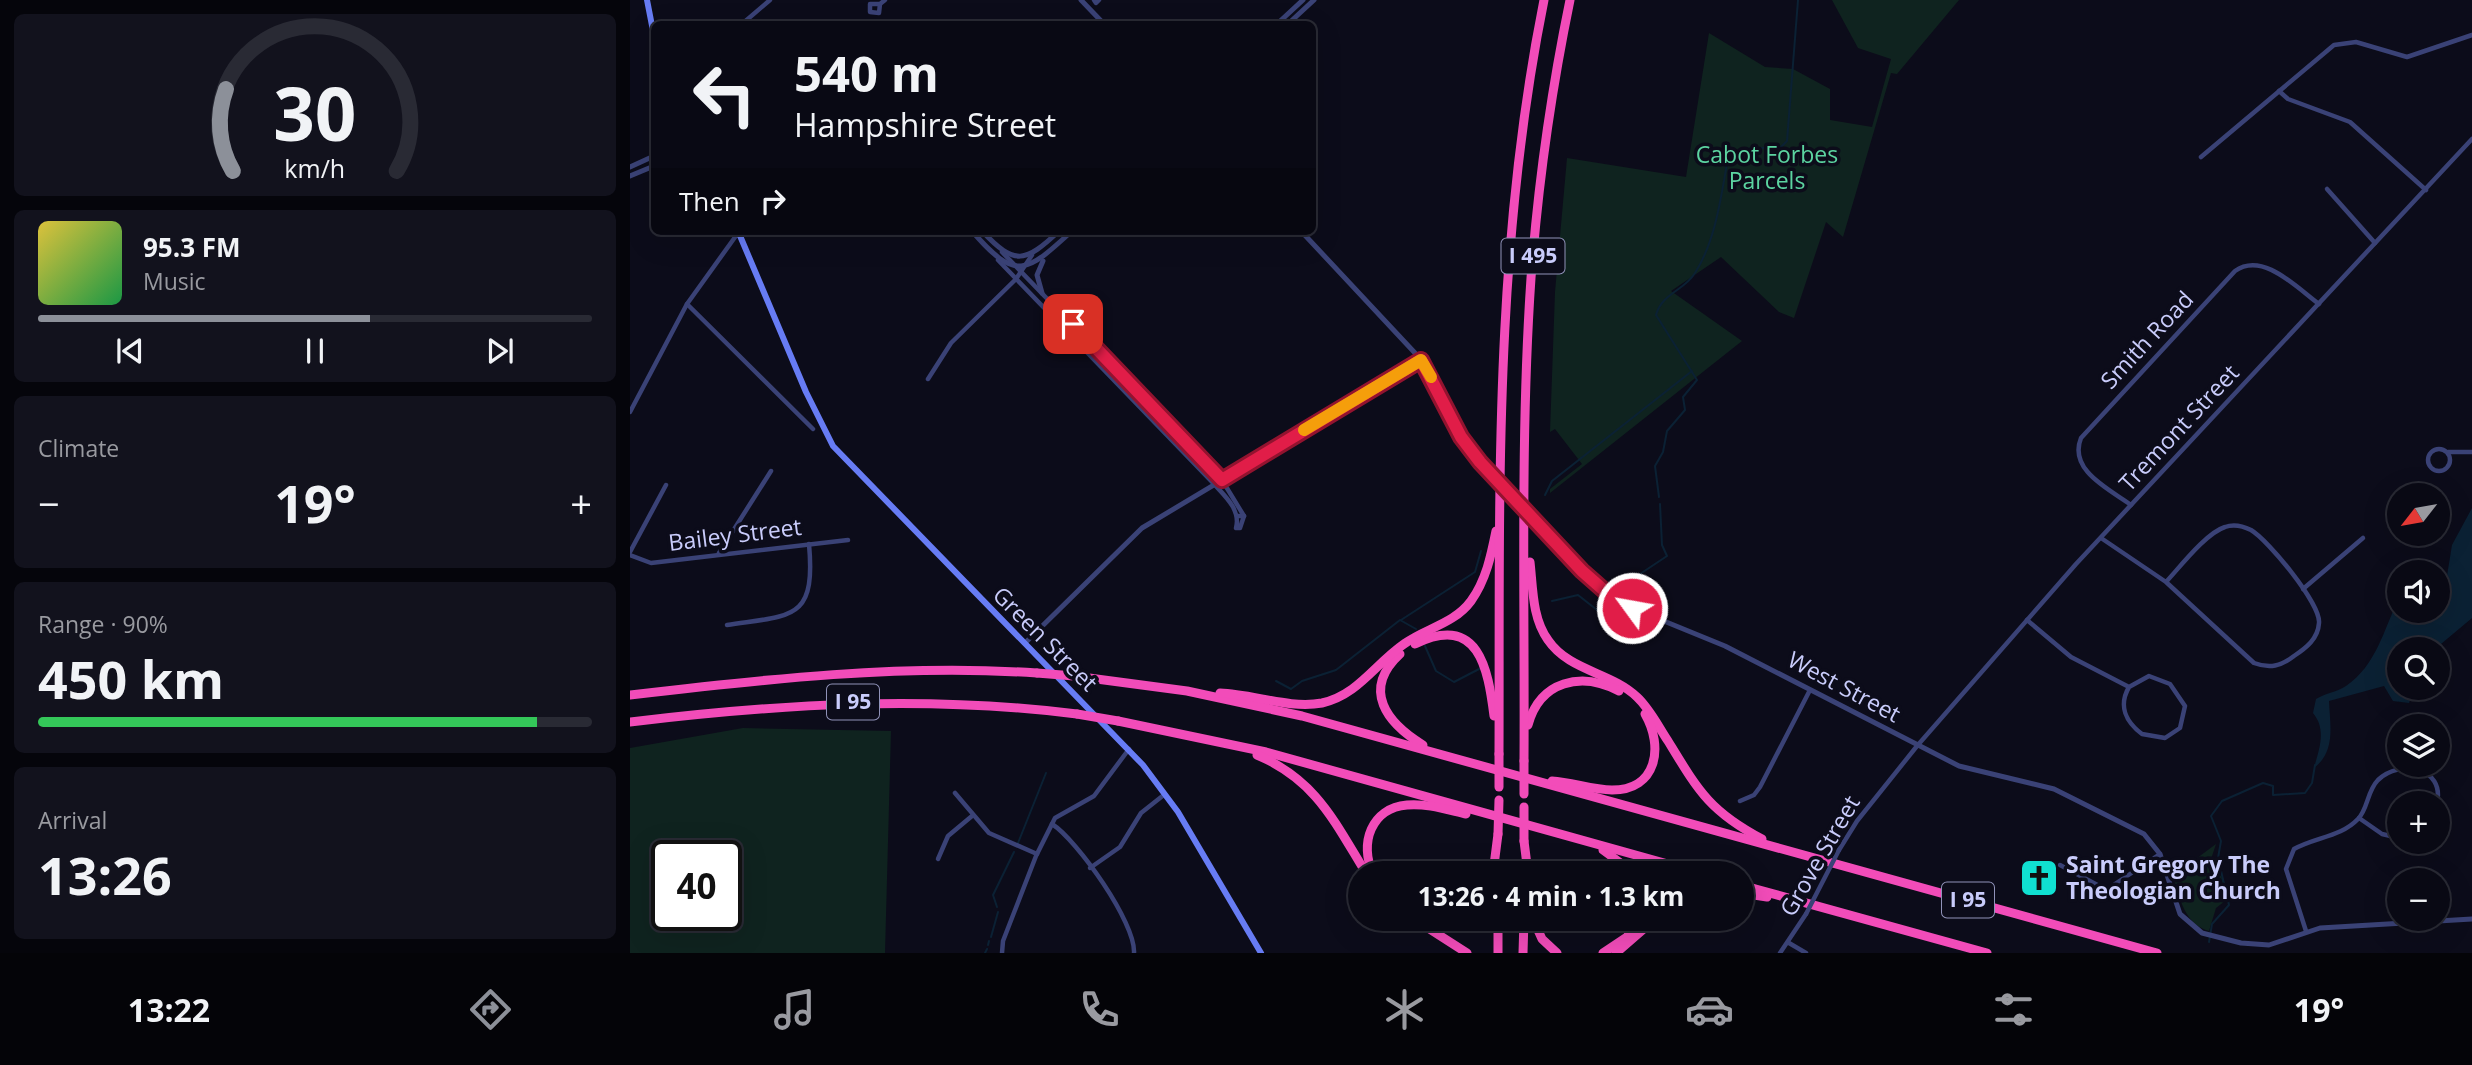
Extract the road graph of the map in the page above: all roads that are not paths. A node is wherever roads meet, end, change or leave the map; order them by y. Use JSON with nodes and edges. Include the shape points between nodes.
{"nodes":[{"id":1,"x":645,"y":0,"type":"edge"},
{"id":2,"x":770,"y":0,"type":"edge"},
{"id":3,"x":885,"y":0,"type":"edge"},
{"id":4,"x":1081,"y":0,"type":"edge"},
{"id":5,"x":1303,"y":0,"type":"edge"},
{"id":6,"x":1314,"y":0,"type":"edge"},
{"id":7,"x":1544,"y":0,"type":"edge"},
{"id":8,"x":1570,"y":0,"type":"edge"},
{"id":9,"x":1097,"y":1,"type":"edge"},
{"id":10,"x":880,"y":4,"type":"dead end"},
{"id":11,"x":1090,"y":9,"type":"junction"},
{"id":12,"x":746,"y":21,"type":"edge"},
{"id":13,"x":1101,"y":21,"type":"edge"},
{"id":14,"x":1280,"y":21,"type":"edge"},
{"id":15,"x":1291,"y":21,"type":"edge"},
{"id":16,"x":651,"y":23,"type":"edge"},
{"id":17,"x":2472,"y":35,"type":"edge"},
{"id":18,"x":2279,"y":91,"type":"junction"},
{"id":19,"x":2472,"y":139,"type":"edge"},
{"id":20,"x":651,"y":157,"type":"edge"},
{"id":21,"x":2201,"y":157,"type":"dead end"},
{"id":22,"x":630,"y":167,"type":"edge"},
{"id":23,"x":651,"y":167,"type":"edge"},
{"id":24,"x":630,"y":176,"type":"edge"},
{"id":25,"x":2328,"y":189,"type":"dead end"},
{"id":26,"x":2426,"y":190,"type":"junction"},
{"id":27,"x":737,"y":235,"type":"edge"},
{"id":28,"x":740,"y":235,"type":"edge"},
{"id":29,"x":976,"y":235,"type":"edge"},
{"id":30,"x":986,"y":235,"type":"edge"},
{"id":31,"x":1054,"y":235,"type":"edge"},
{"id":32,"x":1068,"y":235,"type":"edge"},
{"id":33,"x":1305,"y":235,"type":"edge"},
{"id":34,"x":2375,"y":243,"type":"junction"},
{"id":35,"x":1002,"y":251,"type":"junction"},
{"id":36,"x":1047,"y":254,"type":"junction"},
{"id":37,"x":1032,"y":255,"type":"junction"},
{"id":38,"x":998,"y":260,"type":"junction"},
{"id":39,"x":1015,"y":266,"type":"junction"},
{"id":40,"x":1023,"y":269,"type":"junction"},
{"id":41,"x":1016,"y":279,"type":"junction"},
{"id":42,"x":1042,"y":293,"type":"junction"},
{"id":43,"x":687,"y":304,"type":"junction"},
{"id":44,"x":2319,"y":304,"type":"junction"},
{"id":45,"x":1421,"y":360,"type":"junction"},
{"id":46,"x":928,"y":379,"type":"dead end"},
{"id":47,"x":630,"y":412,"type":"edge"},
{"id":48,"x":813,"y":429,"type":"dead end"},
{"id":49,"x":2448,"y":452,"type":"junction"},
{"id":50,"x":2472,"y":452,"type":"edge"},
{"id":51,"x":771,"y":471,"type":"dead end"},
{"id":52,"x":1222,"y":480,"type":"junction"},
{"id":53,"x":1214,"y":484,"type":"junction"},
{"id":54,"x":666,"y":485,"type":"dead end"},
{"id":55,"x":2131,"y":505,"type":"junction"},
{"id":56,"x":1500,"y":512,"type":"junction"},
{"id":57,"x":1525,"y":515,"type":"junction"},
{"id":58,"x":2101,"y":538,"type":"junction"},
{"id":59,"x":2363,"y":538,"type":"dead end"},
{"id":60,"x":848,"y":540,"type":"dead end"},
{"id":61,"x":809,"y":544,"type":"junction"},
{"id":62,"x":719,"y":554,"type":"junction"},
{"id":63,"x":631,"y":556,"type":"edge"},
{"id":64,"x":2166,"y":582,"type":"junction"},
{"id":65,"x":2303,"y":589,"type":"junction"},
{"id":66,"x":2027,"y":620,"type":"junction"},
{"id":67,"x":727,"y":625,"type":"dead end"},
{"id":68,"x":1025,"y":643,"type":"junction"},
{"id":69,"x":2129,"y":687,"type":"junction"},
{"id":70,"x":1810,"y":690,"type":"junction"},
{"id":71,"x":1187,"y":691,"type":"junction"},
{"id":72,"x":630,"y":695,"type":"edge"},
{"id":73,"x":630,"y":722,"type":"edge"},
{"id":74,"x":1202,"y":737,"type":"junction"},
{"id":75,"x":1917,"y":746,"type":"junction"},
{"id":76,"x":1129,"y":749,"type":"junction"},
{"id":77,"x":1433,"y":752,"type":"junction"},
{"id":78,"x":1499,"y":754,"type":"junction"},
{"id":79,"x":1524,"y":761,"type":"junction"},
{"id":80,"x":1534,"y":780,"type":"junction"},
{"id":81,"x":2437,"y":791,"type":"edge"},
{"id":82,"x":955,"y":793,"type":"dead end"},
{"id":83,"x":1166,"y":794,"type":"junction"},
{"id":84,"x":1740,"y":801,"type":"dead end"},
{"id":85,"x":972,"y":816,"type":"junction"},
{"id":86,"x":1497,"y":817,"type":"junction"},
{"id":87,"x":2359,"y":818,"type":"junction"},
{"id":88,"x":1052,"y":824,"type":"junction"},
{"id":89,"x":1499,"y":834,"type":"junction"},
{"id":90,"x":2387,"y":835,"type":"edge"},
{"id":91,"x":1593,"y":843,"type":"junction"},
{"id":92,"x":1778,"y":848,"type":"junction"},
{"id":93,"x":1037,"y":853,"type":"junction"},
{"id":94,"x":2160,"y":854,"type":"junction"},
{"id":95,"x":938,"y":859,"type":"dead end"},
{"id":96,"x":1359,"y":861,"type":"edge"},
{"id":97,"x":1369,"y":861,"type":"edge"},
{"id":98,"x":1495,"y":861,"type":"edge"},
{"id":99,"x":1498,"y":861,"type":"edge"},
{"id":100,"x":1525,"y":861,"type":"edge"},
{"id":101,"x":1618,"y":861,"type":"edge"},
{"id":102,"x":1657,"y":861,"type":"edge"},
{"id":103,"x":2060,"y":865,"type":"dead end"},
{"id":104,"x":1090,"y":868,"type":"junction"},
{"id":105,"x":1754,"y":889,"type":"edge"},
{"id":106,"x":1754,"y":895,"type":"edge"},
{"id":107,"x":1803,"y":902,"type":"junction"},
{"id":108,"x":2472,"y":919,"type":"edge"},
{"id":109,"x":1433,"y":931,"type":"edge"},
{"id":110,"x":1498,"y":931,"type":"edge"},
{"id":111,"x":1524,"y":931,"type":"edge"},
{"id":112,"x":1538,"y":931,"type":"edge"},
{"id":113,"x":1631,"y":931,"type":"edge"},
{"id":114,"x":1641,"y":931,"type":"edge"},
{"id":115,"x":2306,"y":931,"type":"junction"},
{"id":116,"x":1789,"y":943,"type":"junction"},
{"id":117,"x":1003,"y":953,"type":"edge"},
{"id":118,"x":1134,"y":953,"type":"edge"},
{"id":119,"x":1261,"y":953,"type":"edge"},
{"id":120,"x":1467,"y":953,"type":"edge"},
{"id":121,"x":1498,"y":953,"type":"edge"},
{"id":122,"x":1523,"y":953,"type":"edge"},
{"id":123,"x":1558,"y":953,"type":"edge"},
{"id":124,"x":1603,"y":953,"type":"edge"},
{"id":125,"x":1616,"y":953,"type":"edge"},
{"id":126,"x":1780,"y":953,"type":"edge"},
{"id":127,"x":1806,"y":953,"type":"edge"},
{"id":128,"x":1987,"y":953,"type":"edge"},
{"id":129,"x":2157,"y":953,"type":"edge"}],
"edges":[{"from":1,"to":16,"type":"main road"},
{"from":2,"to":12,"type":"street"},
{"from":3,"to":10,"type":"street"},
{"from":4,"to":11,"type":"street"},
{"from":5,"to":14,"type":"street"},
{"from":6,"to":15,"type":"street"},
{"from":7,"to":56,"type":"highway","number":"I 495","via":[[1507,258]]},
{"from":8,"to":57,"type":"highway","number":"I 495","via":[[1545,149],[1532,264]]},
{"from":9,"to":11,"type":"street"},
{"from":11,"to":13,"type":"street"},
{"from":17,"to":18,"type":"street","via":[[2407,57],[2343,41]]},
{"from":18,"to":21,"type":"street"},
{"from":18,"to":26,"type":"street","via":[[2288,99],[2350,122]]},
{"from":19,"to":26,"type":"street","name":"Tremont Street"},
{"from":20,"to":22,"type":"street"},
{"from":23,"to":24,"type":"street"},
{"from":25,"to":34,"type":"street"},
{"from":26,"to":34,"type":"street","name":"Tremont Street"},
{"from":27,"to":43,"type":"street"},
{"from":28,"to":68,"type":"main road","name":"Green Street","via":[[824,431],[838,453]]},
{"from":29,"to":38,"type":"street"},
{"from":30,"to":35,"type":"street"},
{"from":31,"to":37,"type":"street"},
{"from":32,"to":36,"type":"street"},
{"from":33,"to":45,"type":"street","name":"West Street"},
{"from":34,"to":44,"type":"street","name":"Tremont Street"},
{"from":35,"to":37,"type":"street","via":[[1019,257]]},
{"from":35,"to":39,"type":"street"},
{"from":36,"to":40,"type":"street"},
{"from":36,"to":42,"type":"street","via":[[1037,272]]},
{"from":37,"to":40,"type":"street"},
{"from":38,"to":39,"type":"street"},
{"from":38,"to":41,"type":"street"},
{"from":39,"to":40,"type":"street"},
{"from":40,"to":41,"type":"street"},
{"from":40,"to":42,"type":"street"},
{"from":41,"to":46,"type":"street","via":[[953,340]]},
{"from":41,"to":53,"type":"street"},
{"from":42,"to":52,"type":"street"},
{"from":43,"to":47,"type":"street"},
{"from":43,"to":48,"type":"street"},
{"from":44,"to":55,"type":"street","name":"Tremont Street"},
{"from":44,"to":55,"type":"street","name":"Smith Road","via":[[2263,266],[2246,265],[2235,271],[2079,442],[2083,468]]},
{"from":45,"to":52,"type":"street"},
{"from":45,"to":70,"type":"street","name":"West Street","bridge":true,"via":[[1461,437],[1480,462],[1592,580],[1618,600],[1725,646]]},
{"from":49,"to":49,"type":"street","via":[[2432,452],[2431,468],[2441,471],[2448,467]]},
{"from":49,"to":50,"type":"street"},
{"from":51,"to":62,"type":"street"},
{"from":52,"to":53,"type":"street"},
{"from":52,"to":53,"type":"street","via":[[1241,516]]},
{"from":53,"to":68,"type":"street","via":[[1128,540]]},
{"from":54,"to":63,"type":"street"},
{"from":55,"to":58,"type":"street","name":"Tremont Street"},
{"from":56,"to":71,"type":"highway","via":[[1488,568],[1469,603],[1450,620],[1403,645],[1346,694],[1306,704]]},
{"from":56,"to":78,"type":"highway","number":"I 495"},
{"from":57,"to":79,"type":"highway","number":"I 495"},
{"from":57,"to":92,"type":"highway","via":[[1536,612],[1550,644],[1568,660],[1637,696],[1712,807]]},
{"from":58,"to":64,"type":"street"},
{"from":58,"to":66,"type":"street","name":"Tremont Street"},
{"from":59,"to":65,"type":"street"},
{"from":60,"to":61,"type":"street","name":"Bailey Street"},
{"from":61,"to":62,"type":"street","name":"Bailey Street"},
{"from":61,"to":67,"type":"street","via":[[811,586],[790,615]]},
{"from":62,"to":63,"type":"street","name":"Bailey Street","via":[[651,563]]},
{"from":64,"to":65,"type":"street","via":[[2214,532],[2236,526],[2258,535]]},
{"from":64,"to":65,"type":"street","via":[[2248,659],[2266,666],[2289,660],[2316,635],[2318,610]]},
{"from":66,"to":69,"type":"street","via":[[2073,659]]},
{"from":66,"to":75,"type":"street","name":"Tremont Street"},
{"from":68,"to":76,"type":"main road","name":"Green Street"},
{"from":69,"to":69,"type":"street","via":[[2124,709],[2138,732],[2160,739],[2180,728],[2184,701],[2166,681],[2149,676]]},
{"from":70,"to":75,"type":"street","name":"West Street"},
{"from":70,"to":84,"type":"street","via":[[1760,787]]},
{"from":71,"to":72,"type":"highway","number":"I 95","bridge":true,"via":[[1074,676],[949,670],[837,673]]},
{"from":71,"to":77,"type":"highway","number":"I 95"},
{"from":73,"to":74,"type":"highway","number":"I 95","bridge":true,"via":[[767,706],[980,704]]},
{"from":74,"to":86,"type":"highway","number":"I 95"},
{"from":74,"to":96,"type":"highway","via":[[1269,760],[1306,783]]},
{"from":75,"to":94,"type":"street","name":"West Street","via":[[1971,770],[2070,796],[2144,834]]},
{"from":75,"to":116,"type":"street","name":"Grove Street","bridge":true,"via":[[1861,814]]},
{"from":76,"to":83,"type":"main road","name":"Green Street"},
{"from":76,"to":88,"type":"street","via":[[1094,796],[1060,814]]},
{"from":77,"to":78,"type":"highway","via":[[1392,722],[1384,708],[1382,686],[1388,668],[1404,650],[1445,636],[1467,643],[1486,663]]},
{"from":77,"to":80,"type":"highway","number":"I 95"},
{"from":78,"to":89,"type":"highway","number":"I 495","bridge":true},
{"from":79,"to":80,"type":"highway","via":[[1534,708],[1546,692],[1564,682],[1590,681],[1613,688],[1633,701],[1650,724],[1655,758],[1646,775],[1632,785],[1612,790]]},
{"from":79,"to":100,"type":"highway","number":"I 495","bridge":true},
{"from":80,"to":92,"type":"highway","number":"I 95"},
{"from":81,"to":87,"type":"street","via":[[2426,772],[2400,769],[2377,782]]},
{"from":82,"to":85,"type":"street"},
{"from":83,"to":104,"type":"street","via":[[1141,813],[1119,846]]},
{"from":83,"to":119,"type":"main road","name":"Green Street"},
{"from":85,"to":93,"type":"street","via":[[989,833]]},
{"from":85,"to":95,"type":"street","via":[[948,836]]},
{"from":86,"to":91,"type":"highway","number":"I 95"},
{"from":86,"to":97,"type":"highway","via":[[1417,805],[1394,808],[1376,820],[1368,835]]},
{"from":87,"to":90,"type":"street"},
{"from":87,"to":115,"type":"street","via":[[2332,835],[2294,849],[2289,857],[2286,869]]},
{"from":88,"to":93,"type":"street"},
{"from":88,"to":104,"type":"street","via":[[1071,839]]},
{"from":89,"to":98,"type":"highway"},
{"from":89,"to":99,"type":"highway","number":"I 495"},
{"from":91,"to":101,"type":"highway"},
{"from":91,"to":102,"type":"highway","number":"I 95"},
{"from":92,"to":129,"type":"highway","number":"I 95"},
{"from":93,"to":117,"type":"street","via":[[1003,941]]},
{"from":94,"to":103,"type":"street","via":[[2109,888]]},
{"from":94,"to":115,"type":"street","name":"West Street","via":[[2180,914],[2204,934],[2269,945]]},
{"from":104,"to":118,"type":"street","via":[[1128,927]]},
{"from":105,"to":107,"type":"highway","number":"I 95"},
{"from":106,"to":107,"type":"highway"},
{"from":107,"to":128,"type":"highway","number":"I 95"},
{"from":108,"to":115,"type":"street","name":"West Street"},
{"from":109,"to":120,"type":"highway"},
{"from":110,"to":121,"type":"highway"},
{"from":111,"to":122,"type":"highway"},
{"from":112,"to":123,"type":"highway"},
{"from":113,"to":124,"type":"highway"},
{"from":114,"to":125,"type":"highway"},
{"from":116,"to":126,"type":"street","name":"Grove Street"},
{"from":116,"to":127,"type":"street"}]}
